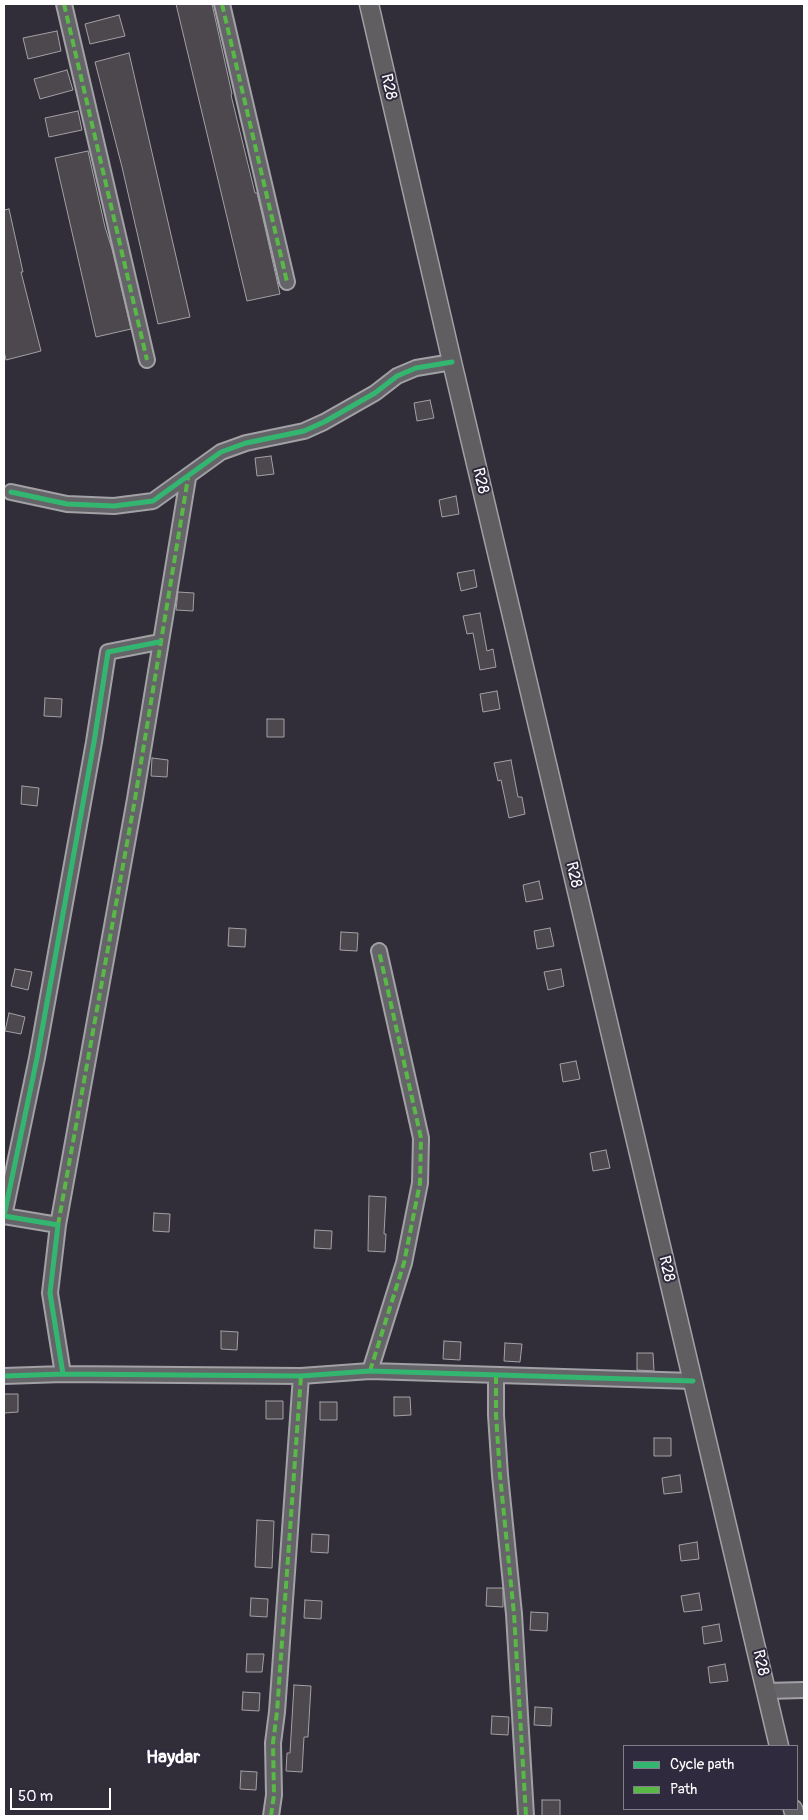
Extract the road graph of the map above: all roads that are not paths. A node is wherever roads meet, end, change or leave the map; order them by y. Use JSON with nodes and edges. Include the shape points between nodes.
{"nodes":[{"id":1,"x":64,"y":4,"type":"edge"},
{"id":2,"x":222,"y":4,"type":"edge"},
{"id":3,"x":369,"y":4,"type":"edge"},
{"id":4,"x":287,"y":282,"type":"dead end"},
{"id":5,"x":147,"y":360,"type":"dead end"},
{"id":6,"x":452,"y":362,"type":"junction"},
{"id":7,"x":188,"y":478,"type":"junction"},
{"id":8,"x":11,"y":492,"type":"dead end"},
{"id":9,"x":160,"y":642,"type":"junction"},
{"id":10,"x":379,"y":951,"type":"dead end"},
{"id":11,"x":58,"y":1225,"type":"junction"},
{"id":12,"x":370,"y":1371,"type":"junction"},
{"id":13,"x":63,"y":1374,"type":"junction"},
{"id":14,"x":4,"y":1376,"type":"edge"},
{"id":15,"x":301,"y":1376,"type":"junction"},
{"id":16,"x":496,"y":1376,"type":"junction"},
{"id":17,"x":693,"y":1381,"type":"junction"},
{"id":18,"x":804,"y":1690,"type":"edge"},
{"id":19,"x":766,"y":1691,"type":"junction"},
{"id":20,"x":779,"y":1745,"type":"edge"},
{"id":21,"x":271,"y":1816,"type":"edge"},
{"id":22,"x":526,"y":1816,"type":"edge"}],
"edges":[{"from":1,"to":5,"type":"street"},
{"from":2,"to":4,"type":"street"},
{"from":3,"to":6,"type":"main road","name":"R28"},
{"from":6,"to":7,"type":"street","via":[[416,368],[397,376],[375,393],[304,431],[246,443],[221,452]]},
{"from":6,"to":17,"type":"main road","name":"R28"},
{"from":7,"to":8,"type":"street","via":[[153,501],[114,506],[67,504]]},
{"from":7,"to":9,"type":"street"},
{"from":9,"to":11,"type":"street"},
{"from":9,"to":11,"type":"street","via":[[108,652],[37,1058],[4,1216]]},
{"from":10,"to":12,"type":"street","via":[[421,1138],[420,1183],[404,1263]]},
{"from":11,"to":13,"type":"street","via":[[50,1293]]},
{"from":12,"to":15,"type":"street"},
{"from":12,"to":16,"type":"street"},
{"from":13,"to":14,"type":"street"},
{"from":13,"to":15,"type":"street"},
{"from":15,"to":21,"type":"street","via":[[273,1743]]},
{"from":16,"to":17,"type":"street"},
{"from":16,"to":22,"type":"street","via":[[500,1475],[514,1614]]},
{"from":17,"to":19,"type":"main road","name":"R28"},
{"from":18,"to":19,"type":"street"},
{"from":19,"to":20,"type":"main road","name":"R28"}]}
